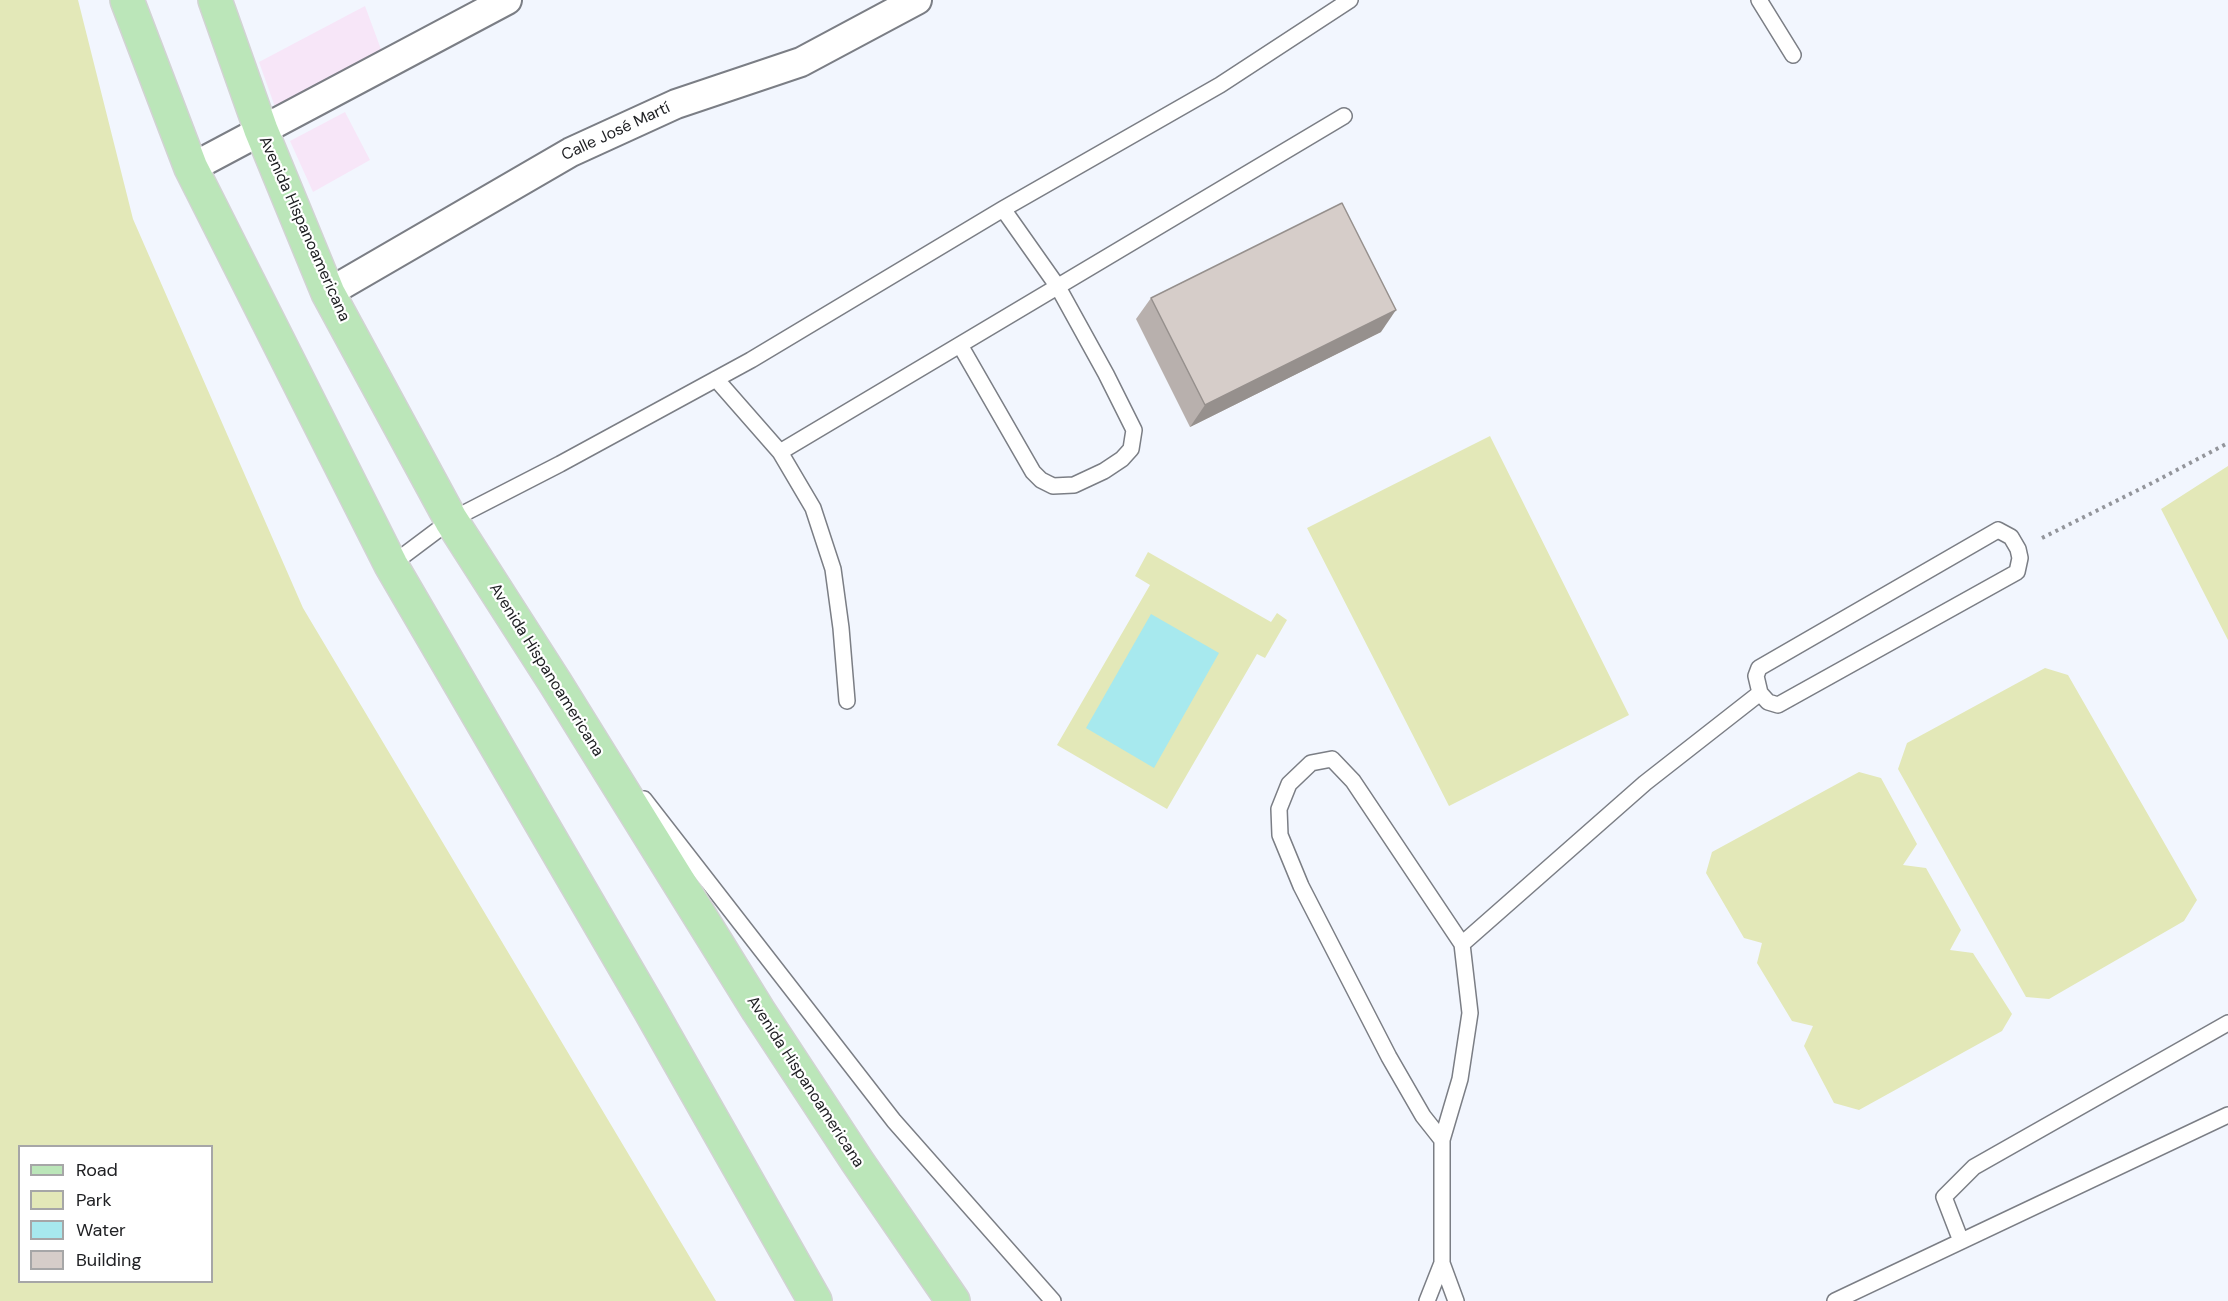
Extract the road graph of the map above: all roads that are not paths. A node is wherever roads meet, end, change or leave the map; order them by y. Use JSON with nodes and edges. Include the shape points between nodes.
{"nodes":[{"id":1,"x":127,"y":0,"type":"edge"},
{"id":2,"x":214,"y":0,"type":"edge"},
{"id":3,"x":507,"y":0,"type":"edge"},
{"id":4,"x":918,"y":0,"type":"edge"},
{"id":5,"x":1350,"y":0,"type":"edge"},
{"id":6,"x":1759,"y":0,"type":"edge"},
{"id":7,"x":1793,"y":55,"type":"dead end"},
{"id":8,"x":1344,"y":116,"type":"dead end"},
{"id":9,"x":261,"y":130,"type":"junction"},
{"id":10,"x":191,"y":168,"type":"junction"},
{"id":11,"x":1003,"y":209,"type":"junction"},
{"id":12,"x":1058,"y":287,"type":"junction"},
{"id":13,"x":328,"y":293,"type":"junction"},
{"id":14,"x":960,"y":345,"type":"junction"},
{"id":15,"x":716,"y":379,"type":"junction"},
{"id":16,"x":780,"y":452,"type":"junction"},
{"id":17,"x":451,"y":520,"type":"junction"},
{"id":18,"x":391,"y":565,"type":"junction"},
{"id":19,"x":560,"y":691,"type":"junction"},
{"id":20,"x":1760,"y":693,"type":"junction"},
{"id":21,"x":847,"y":701,"type":"dead end"},
{"id":22,"x":1462,"y":944,"type":"junction"},
{"id":23,"x":2228,"y":1023,"type":"edge"},
{"id":24,"x":2228,"y":1115,"type":"edge"},
{"id":25,"x":1442,"y":1140,"type":"junction"},
{"id":26,"x":1961,"y":1241,"type":"junction"},
{"id":27,"x":1442,"y":1263,"type":"junction"},
{"id":28,"x":815,"y":1301,"type":"edge"},
{"id":29,"x":953,"y":1301,"type":"edge"},
{"id":30,"x":1053,"y":1301,"type":"edge"},
{"id":31,"x":1427,"y":1301,"type":"edge"},
{"id":32,"x":1456,"y":1301,"type":"edge"},
{"id":33,"x":1835,"y":1301,"type":"edge"}],
"edges":[{"from":1,"to":10,"type":"main road"},
{"from":2,"to":9,"type":"main road","name":"Avenida Hispanoamericana"},
{"from":3,"to":9,"type":"street"},
{"from":4,"to":13,"type":"street","name":"Calle José Martí","via":[[801,62],[676,104],[571,152]]},
{"from":5,"to":11,"type":"lane","via":[[1220,85]]},
{"from":6,"to":7,"type":"lane"},
{"from":8,"to":12,"type":"lane"},
{"from":9,"to":10,"type":"street"},
{"from":9,"to":13,"type":"main road","name":"Avenida Hispanoamericana"},
{"from":10,"to":18,"type":"main road"},
{"from":11,"to":12,"type":"lane"},
{"from":11,"to":15,"type":"lane"},
{"from":12,"to":14,"type":"lane"},
{"from":12,"to":14,"type":"lane","via":[[1134,430],[1131,449],[1104,471],[1074,485],[1053,486],[1033,472]]},
{"from":13,"to":17,"type":"main road","name":"Avenida Hispanoamericana"},
{"from":14,"to":16,"type":"lane"},
{"from":15,"to":16,"type":"lane"},
{"from":15,"to":17,"type":"lane"},
{"from":16,"to":21,"type":"lane","via":[[813,508],[833,569]]},
{"from":17,"to":18,"type":"lane"},
{"from":17,"to":19,"type":"main road","name":"Avenida Hispanoamericana"},
{"from":18,"to":28,"type":"main road"},
{"from":19,"to":29,"type":"main road","name":"Avenida Hispanoamericana","via":[[758,1010]]},
{"from":19,"to":30,"type":"lane","via":[[894,1121]]},
{"from":20,"to":20,"type":"lane","via":[[1756,676],[1759,668],[1998,530],[2011,537],[2020,558],[2018,572],[1778,705],[1768,702]]},
{"from":20,"to":22,"type":"lane","via":[[1644,783]]},
{"from":22,"to":25,"type":"lane","via":[[1470,1013],[1460,1079]]},
{"from":22,"to":25,"type":"lane","via":[[1353,781],[1332,759],[1311,763],[1289,784],[1279,809],[1280,835],[1301,886],[1389,1057],[1423,1116]]},
{"from":23,"to":26,"type":"lane","via":[[1974,1167],[1944,1197]]},
{"from":24,"to":26,"type":"lane"},
{"from":25,"to":27,"type":"lane"},
{"from":26,"to":33,"type":"lane"},
{"from":27,"to":31,"type":"lane"},
{"from":27,"to":32,"type":"lane"}]}
